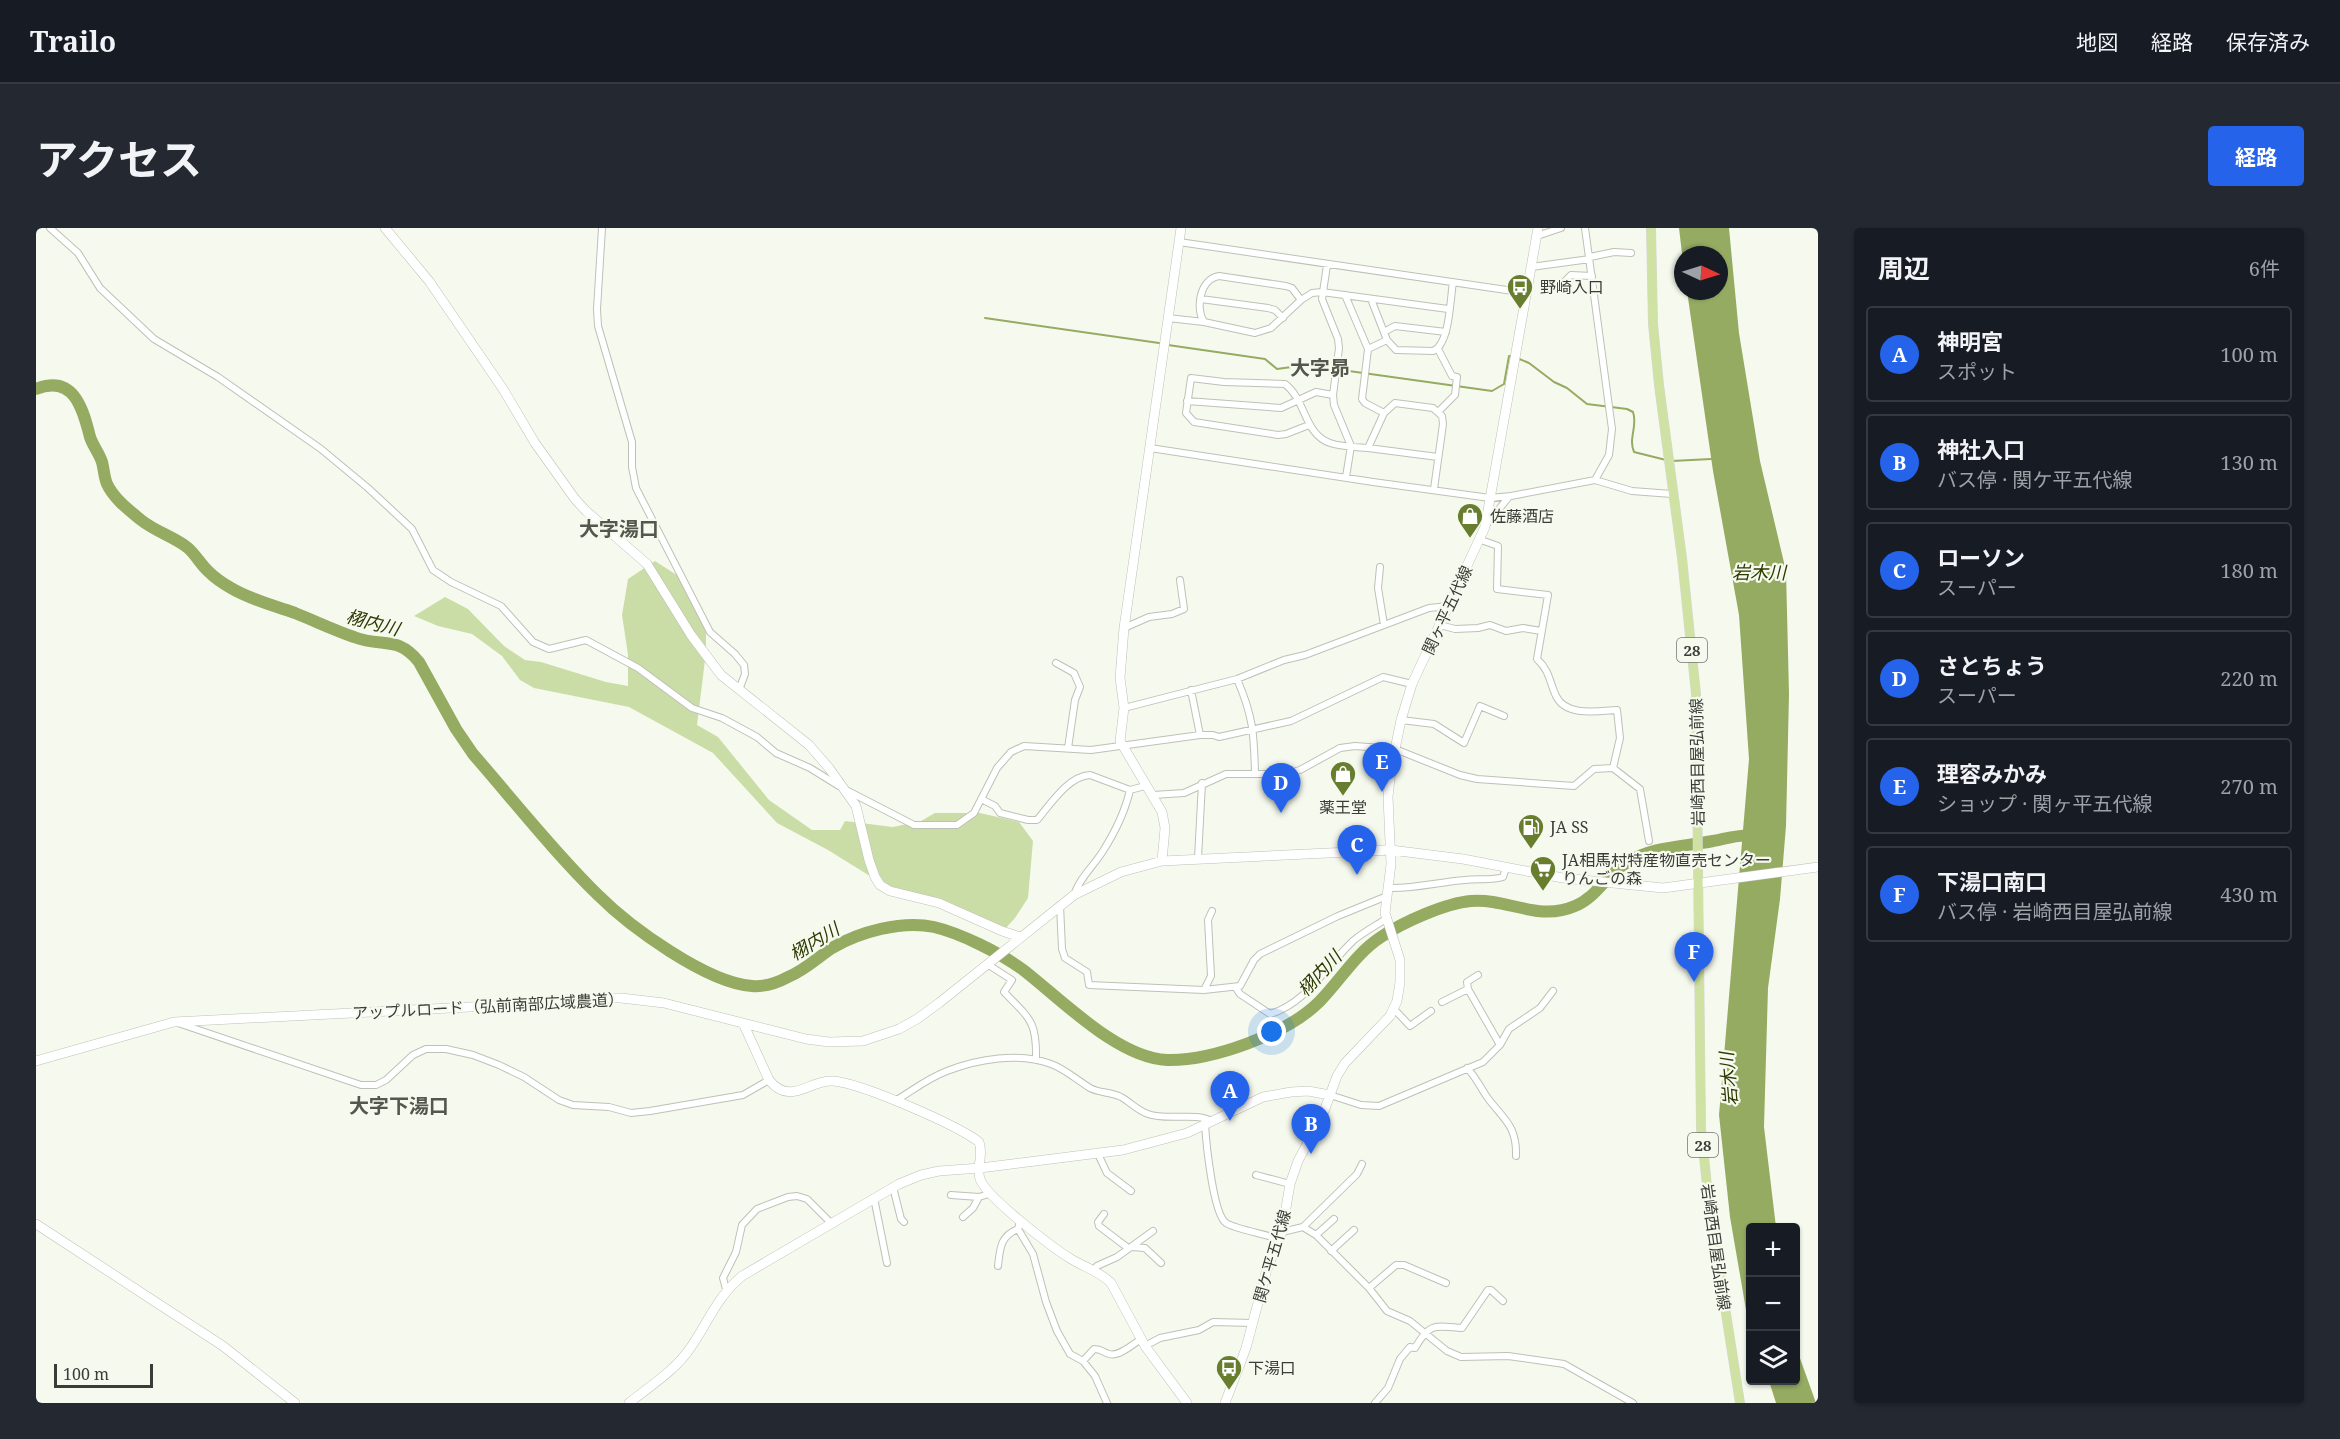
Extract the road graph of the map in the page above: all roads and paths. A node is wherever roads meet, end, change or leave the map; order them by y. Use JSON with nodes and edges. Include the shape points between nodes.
{"nodes":[{"id":1,"x":50,"y":228,"type":"edge"},
{"id":2,"x":385,"y":228,"type":"edge"},
{"id":3,"x":602,"y":228,"type":"edge"},
{"id":4,"x":1181,"y":228,"type":"edge"},
{"id":5,"x":1561,"y":228,"type":"edge"},
{"id":6,"x":1585,"y":228,"type":"edge"},
{"id":7,"x":1651,"y":228,"type":"edge"},
{"id":8,"x":1538,"y":232,"type":"edge"},
{"id":9,"x":1179,"y":242,"type":"junction"},
{"id":10,"x":1631,"y":253,"type":"dead end"},
{"id":11,"x":1590,"y":258,"type":"junction"},
{"id":12,"x":1327,"y":265,"type":"junction"},
{"id":13,"x":1531,"y":267,"type":"junction"},
{"id":14,"x":1592,"y":276,"type":"junction"},
{"id":15,"x":1453,"y":282,"type":"junction"},
{"id":16,"x":1557,"y":283,"type":"dead end"},
{"id":17,"x":1322,"y":292,"type":"junction"},
{"id":18,"x":1527,"y":293,"type":"junction"},
{"id":19,"x":1345,"y":295,"type":"junction"},
{"id":20,"x":1201,"y":299,"type":"junction"},
{"id":21,"x":1371,"y":299,"type":"junction"},
{"id":22,"x":1301,"y":300,"type":"junction"},
{"id":23,"x":1448,"y":309,"type":"junction"},
{"id":24,"x":1168,"y":318,"type":"junction"},
{"id":25,"x":1283,"y":318,"type":"junction"},
{"id":26,"x":1204,"y":322,"type":"junction"},
{"id":27,"x":1384,"y":332,"type":"junction"},
{"id":28,"x":1446,"y":332,"type":"junction"},
{"id":29,"x":1387,"y":340,"type":"junction"},
{"id":30,"x":1368,"y":349,"type":"junction"},
{"id":31,"x":1438,"y":349,"type":"junction"},
{"id":32,"x":1333,"y":395,"type":"junction"},
{"id":33,"x":1299,"y":399,"type":"junction"},
{"id":34,"x":1187,"y":401,"type":"junction"},
{"id":35,"x":1439,"y":411,"type":"junction"},
{"id":36,"x":1384,"y":413,"type":"junction"},
{"id":37,"x":1309,"y":425,"type":"junction"},
{"id":38,"x":1351,"y":446,"type":"junction"},
{"id":39,"x":1150,"y":448,"type":"junction"},
{"id":40,"x":1368,"y":448,"type":"junction"},
{"id":41,"x":1438,"y":457,"type":"junction"},
{"id":42,"x":1346,"y":477,"type":"junction"},
{"id":43,"x":1595,"y":480,"type":"junction"},
{"id":44,"x":1434,"y":489,"type":"junction"},
{"id":45,"x":1672,"y":494,"type":"junction"},
{"id":46,"x":1510,"y":496,"type":"junction"},
{"id":47,"x":1490,"y":498,"type":"junction"},
{"id":48,"x":1485,"y":527,"type":"junction"},
{"id":49,"x":1481,"y":540,"type":"junction"},
{"id":50,"x":1380,"y":567,"type":"dead end"},
{"id":51,"x":1180,"y":580,"type":"dead end"},
{"id":52,"x":1449,"y":606,"type":"junction"},
{"id":53,"x":1384,"y":625,"type":"junction"},
{"id":54,"x":1440,"y":625,"type":"junction"},
{"id":55,"x":1124,"y":628,"type":"junction"},
{"id":56,"x":1541,"y":631,"type":"junction"},
{"id":57,"x":1056,"y":663,"type":"dead end"},
{"id":58,"x":1237,"y":679,"type":"junction"},
{"id":59,"x":1412,"y":684,"type":"junction"},
{"id":60,"x":739,"y":690,"type":"junction"},
{"id":61,"x":1191,"y":690,"type":"junction"},
{"id":62,"x":1124,"y":708,"type":"junction"},
{"id":63,"x":1504,"y":716,"type":"dead end"},
{"id":64,"x":1401,"y":720,"type":"junction"},
{"id":65,"x":1254,"y":730,"type":"junction"},
{"id":66,"x":1200,"y":735,"type":"junction"},
{"id":67,"x":1122,"y":746,"type":"junction"},
{"id":68,"x":1068,"y":748,"type":"junction"},
{"id":69,"x":1395,"y":750,"type":"junction"},
{"id":70,"x":1613,"y":768,"type":"junction"},
{"id":71,"x":1255,"y":773,"type":"junction"},
{"id":72,"x":1202,"y":783,"type":"junction"},
{"id":73,"x":1145,"y":786,"type":"junction"},
{"id":74,"x":846,"y":790,"type":"junction"},
{"id":75,"x":1130,"y":790,"type":"junction"},
{"id":76,"x":1153,"y":795,"type":"junction"},
{"id":77,"x":981,"y":799,"type":"junction"},
{"id":78,"x":1649,"y":841,"type":"dead end"},
{"id":79,"x":1390,"y":850,"type":"junction"},
{"id":80,"x":1198,"y":858,"type":"junction"},
{"id":81,"x":1162,"y":861,"type":"junction"},
{"id":82,"x":1818,"y":867,"type":"edge"},
{"id":83,"x":1506,"y":868,"type":"junction"},
{"id":84,"x":1697,"y":884,"type":"junction"},
{"id":85,"x":1387,"y":892,"type":"junction"},
{"id":86,"x":1074,"y":894,"type":"junction"},
{"id":87,"x":1060,"y":904,"type":"junction"},
{"id":88,"x":1212,"y":911,"type":"dead end"},
{"id":89,"x":1386,"y":920,"type":"junction"},
{"id":90,"x":1020,"y":937,"type":"junction"},
{"id":91,"x":990,"y":962,"type":"junction"},
{"id":92,"x":1478,"y":975,"type":"dead end"},
{"id":93,"x":1236,"y":988,"type":"junction"},
{"id":94,"x":1468,"y":989,"type":"junction"},
{"id":95,"x":1204,"y":990,"type":"junction"},
{"id":96,"x":1553,"y":991,"type":"dead end"},
{"id":97,"x":1442,"y":1002,"type":"dead end"},
{"id":98,"x":1394,"y":1009,"type":"junction"},
{"id":99,"x":1431,"y":1011,"type":"dead end"},
{"id":100,"x":174,"y":1022,"type":"junction"},
{"id":101,"x":743,"y":1023,"type":"junction"},
{"id":102,"x":1500,"y":1046,"type":"junction"},
{"id":103,"x":36,"y":1060,"type":"edge"},
{"id":104,"x":1036,"y":1060,"type":"junction"},
{"id":105,"x":1467,"y":1068,"type":"junction"},
{"id":106,"x":769,"y":1080,"type":"junction"},
{"id":107,"x":1330,"y":1095,"type":"junction"},
{"id":108,"x":894,"y":1102,"type":"junction"},
{"id":109,"x":1208,"y":1122,"type":"junction"},
{"id":110,"x":1098,"y":1154,"type":"junction"},
{"id":111,"x":1516,"y":1156,"type":"dead end"},
{"id":112,"x":1362,"y":1164,"type":"dead end"},
{"id":113,"x":980,"y":1168,"type":"junction"},
{"id":114,"x":1256,"y":1175,"type":"dead end"},
{"id":115,"x":1290,"y":1184,"type":"junction"},
{"id":116,"x":893,"y":1187,"type":"junction"},
{"id":117,"x":1131,"y":1191,"type":"dead end"},
{"id":118,"x":989,"y":1194,"type":"junction"},
{"id":119,"x":951,"y":1195,"type":"dead end"},
{"id":120,"x":979,"y":1197,"type":"junction"},
{"id":121,"x":874,"y":1198,"type":"junction"},
{"id":122,"x":1104,"y":1214,"type":"dead end"},
{"id":123,"x":963,"y":1217,"type":"dead end"},
{"id":124,"x":1334,"y":1219,"type":"dead end"},
{"id":125,"x":830,"y":1222,"type":"junction"},
{"id":126,"x":904,"y":1222,"type":"dead end"},
{"id":127,"x":36,"y":1224,"type":"edge"},
{"id":128,"x":1019,"y":1225,"type":"junction"},
{"id":129,"x":1303,"y":1227,"type":"junction"},
{"id":130,"x":1354,"y":1230,"type":"dead end"},
{"id":131,"x":1153,"y":1231,"type":"dead end"},
{"id":132,"x":1280,"y":1235,"type":"junction"},
{"id":133,"x":1316,"y":1235,"type":"junction"},
{"id":134,"x":1130,"y":1248,"type":"junction"},
{"id":135,"x":1331,"y":1251,"type":"junction"},
{"id":136,"x":887,"y":1263,"type":"dead end"},
{"id":137,"x":1161,"y":1263,"type":"dead end"},
{"id":138,"x":998,"y":1266,"type":"dead end"},
{"id":139,"x":1093,"y":1270,"type":"junction"},
{"id":140,"x":1446,"y":1284,"type":"dead end"},
{"id":141,"x":1369,"y":1288,"type":"junction"},
{"id":142,"x":726,"y":1290,"type":"junction"},
{"id":143,"x":1503,"y":1301,"type":"dead end"},
{"id":144,"x":1253,"y":1323,"type":"junction"},
{"id":145,"x":1424,"y":1332,"type":"junction"},
{"id":146,"x":1143,"y":1342,"type":"junction"},
{"id":147,"x":1083,"y":1361,"type":"junction"},
{"id":148,"x":1228,"y":1402,"type":"edge"},
{"id":149,"x":295,"y":1403,"type":"edge"},
{"id":150,"x":629,"y":1403,"type":"edge"},
{"id":151,"x":1107,"y":1403,"type":"edge"},
{"id":152,"x":1187,"y":1403,"type":"edge"},
{"id":153,"x":1376,"y":1403,"type":"edge"},
{"id":154,"x":1633,"y":1403,"type":"edge"},
{"id":155,"x":1740,"y":1403,"type":"edge"}],
"edges":[{"from":1,"to":74,"type":"street","via":[[78,253],[100,288],[154,339],[218,377],[321,449],[412,529],[433,570],[501,606],[533,642],[549,649],[586,640],[638,668],[692,708],[722,718],[757,737],[776,753]]},
{"from":2,"to":60,"type":"street","via":[[429,281],[575,499],[647,564],[691,635],[721,675]]},
{"from":3,"to":60,"type":"street","via":[[598,326],[632,442],[636,488],[710,632],[744,665]]},
{"from":4,"to":9,"type":"street"},
{"from":5,"to":8,"type":"street"},
{"from":6,"to":11,"type":"street"},
{"from":7,"to":45,"type":"main road","name":"岩崎西目屋弘前線","number":"28","via":[[1653,324]]},
{"from":8,"to":13,"type":"street","name":"関ヶ平五代線"},
{"from":9,"to":12,"type":"street"},
{"from":9,"to":24,"type":"street"},
{"from":10,"to":11,"type":"street","via":[[1614,252]]},
{"from":11,"to":13,"type":"street"},
{"from":11,"to":14,"type":"street"},
{"from":12,"to":15,"type":"street"},
{"from":12,"to":17,"type":"street"},
{"from":13,"to":18,"type":"street","name":"関ヶ平五代線"},
{"from":14,"to":16,"type":"street","via":[[1571,275]]},
{"from":14,"to":43,"type":"street","via":[[1611,411],[1609,455]]},
{"from":15,"to":18,"type":"street"},
{"from":15,"to":23,"type":"street"},
{"from":17,"to":19,"type":"street"},
{"from":17,"to":22,"type":"street"},
{"from":17,"to":32,"type":"street","via":[[1323,307],[1338,339]]},
{"from":18,"to":47,"type":"street","name":"関ヶ平五代線"},
{"from":19,"to":21,"type":"street"},
{"from":19,"to":30,"type":"street"},
{"from":20,"to":22,"type":"street","via":[[1203,287],[1212,277],[1219,276],[1286,286]]},
{"from":20,"to":25,"type":"street","via":[[1268,308]]},
{"from":20,"to":26,"type":"street"},
{"from":21,"to":23,"type":"street"},
{"from":21,"to":27,"type":"street"},
{"from":22,"to":25,"type":"street"},
{"from":23,"to":28,"type":"street"},
{"from":24,"to":26,"type":"street"},
{"from":24,"to":39,"type":"street"},
{"from":25,"to":26,"type":"street","via":[[1271,328],[1255,333]]},
{"from":27,"to":28,"type":"street","via":[[1395,326]]},
{"from":27,"to":29,"type":"street"},
{"from":28,"to":31,"type":"street"},
{"from":29,"to":30,"type":"street"},
{"from":29,"to":31,"type":"street","via":[[1400,351]]},
{"from":30,"to":36,"type":"street","via":[[1362,399]]},
{"from":31,"to":35,"type":"street","via":[[1452,376],[1457,377],[1455,395]]},
{"from":32,"to":33,"type":"street","via":[[1316,392]]},
{"from":32,"to":38,"type":"street"},
{"from":33,"to":34,"type":"street","via":[[1281,408]]},
{"from":33,"to":34,"type":"street","via":[[1286,384],[1191,378]]},
{"from":33,"to":37,"type":"street"},
{"from":34,"to":37,"type":"street","via":[[1186,413],[1200,424],[1278,435]]},
{"from":35,"to":36,"type":"street","via":[[1395,404]]},
{"from":35,"to":41,"type":"street","via":[[1443,424]]},
{"from":36,"to":40,"type":"street"},
{"from":37,"to":38,"type":"street","via":[[1324,440]]},
{"from":38,"to":40,"type":"street"},
{"from":38,"to":42,"type":"street"},
{"from":39,"to":42,"type":"street"},
{"from":39,"to":55,"type":"street"},
{"from":40,"to":41,"type":"street"},
{"from":41,"to":44,"type":"street"},
{"from":42,"to":44,"type":"street"},
{"from":43,"to":45,"type":"street","via":[[1632,490]]},
{"from":43,"to":46,"type":"street"},
{"from":44,"to":47,"type":"street"},
{"from":45,"to":84,"type":"main road","name":"岩崎西目屋弘前線","number":"28","via":[[1697,718]]},
{"from":46,"to":47,"type":"street"},
{"from":46,"to":48,"type":"street"},
{"from":47,"to":48,"type":"street","name":"関ヶ平五代線"},
{"from":48,"to":49,"type":"street","name":"関ヶ平五代線"},
{"from":49,"to":52,"type":"street","name":"関ヶ平五代線"},
{"from":49,"to":56,"type":"street","via":[[1498,546],[1497,588],[1548,595]]},
{"from":50,"to":53,"type":"street","via":[[1378,588]]},
{"from":51,"to":55,"type":"street","via":[[1184,609]]},
{"from":52,"to":53,"type":"street","via":[[1430,608]]},
{"from":52,"to":54,"type":"street","name":"関ヶ平五代線"},
{"from":53,"to":58,"type":"street"},
{"from":54,"to":56,"type":"street","via":[[1455,629],[1490,625],[1506,631]]},
{"from":54,"to":59,"type":"street","name":"関ヶ平五代線"},
{"from":55,"to":62,"type":"street","via":[[1120,678]]},
{"from":56,"to":70,"type":"street","via":[[1537,659],[1546,668],[1557,699],[1572,709],[1617,710],[1620,738]]},
{"from":57,"to":68,"type":"street","via":[[1074,673],[1080,687]]},
{"from":58,"to":61,"type":"street"},
{"from":58,"to":65,"type":"street","via":[[1250,707]]},
{"from":59,"to":64,"type":"street","name":"関ヶ平五代線"},
{"from":59,"to":65,"type":"street","via":[[1383,677],[1291,721]]},
{"from":60,"to":74,"type":"street","via":[[809,745]]},
{"from":61,"to":62,"type":"street"},
{"from":61,"to":66,"type":"street"},
{"from":62,"to":67,"type":"street"},
{"from":63,"to":64,"type":"street","via":[[1480,706],[1464,742],[1434,724]]},
{"from":64,"to":69,"type":"street","name":"関ヶ平五代線"},
{"from":65,"to":66,"type":"street","via":[[1219,737]]},
{"from":65,"to":71,"type":"street"},
{"from":66,"to":67,"type":"street"},
{"from":67,"to":68,"type":"street"},
{"from":67,"to":73,"type":"street"},
{"from":68,"to":77,"type":"street","via":[[1024,746],[1011,752],[997,768]]},
{"from":69,"to":70,"type":"street","via":[[1477,778],[1574,786],[1594,769]]},
{"from":69,"to":71,"type":"street","via":[[1340,748],[1300,770],[1286,774]]},
{"from":69,"to":79,"type":"street","name":"関ヶ平五代線","via":[[1388,786]]},
{"from":70,"to":78,"type":"street","via":[[1640,789]]},
{"from":71,"to":72,"type":"street","via":[[1226,774]]},
{"from":72,"to":76,"type":"street","via":[[1184,793]]},
{"from":72,"to":80,"type":"street"},
{"from":73,"to":75,"type":"street"},
{"from":73,"to":76,"type":"street"},
{"from":74,"to":77,"type":"street","via":[[915,825],[957,825],[974,813]]},
{"from":74,"to":90,"type":"street","via":[[856,806],[874,877],[880,885],[939,903]]},
{"from":75,"to":77,"type":"street","via":[[1084,776],[1064,790],[1037,820],[1000,813]]},
{"from":75,"to":86,"type":"street","via":[[1123,814],[1102,852],[1079,880]]},
{"from":76,"to":81,"type":"street","via":[[1165,828]]},
{"from":79,"to":80,"type":"street","name":"アップルロード（弘前南部広域農道）"},
{"from":79,"to":83,"type":"street","name":"アップルロード（弘前南部広域農道）"},
{"from":79,"to":85,"type":"street"},
{"from":80,"to":81,"type":"street","name":"アップルロード（弘前南部広域農道）"},
{"from":81,"to":86,"type":"street","name":"アップルロード（弘前南部広域農道）","via":[[1121,872]]},
{"from":82,"to":84,"type":"street","name":"アップルロード（弘前南部広域農道）"},
{"from":83,"to":84,"type":"street","name":"アップルロード（弘前南部広域農道）","via":[[1627,885],[1663,888]]},
{"from":83,"to":85,"type":"street","via":[[1503,877],[1496,879],[1466,879]]},
{"from":84,"to":155,"type":"main road","name":"岩崎西目屋弘前線","number":"28","via":[[1701,1128]]},
{"from":85,"to":89,"type":"street"},
{"from":85,"to":93,"type":"street","via":[[1260,954]]},
{"from":86,"to":87,"type":"street","name":"アップルロード（弘前南部広域農道）"},
{"from":87,"to":90,"type":"street","name":"アップルロード（弘前南部広域農道）"},
{"from":87,"to":95,"type":"street","via":[[1065,958],[1087,972],[1089,985]]},
{"from":88,"to":95,"type":"street","via":[[1208,920],[1211,975]]},
{"from":89,"to":93,"type":"street","via":[[1355,940],[1323,976],[1278,1012],[1270,1014]]},
{"from":89,"to":98,"type":"street","via":[[1401,970]]},
{"from":90,"to":91,"type":"street","name":"アップルロード（弘前南部広域農道）"},
{"from":91,"to":101,"type":"street","name":"アップルロード（弘前南部広域農道）","via":[[917,1019],[863,1041],[829,1042]]},
{"from":91,"to":104,"type":"street","via":[[1012,980],[1004,992],[1036,1031]]},
{"from":92,"to":94,"type":"street","via":[[1467,982]]},
{"from":93,"to":95,"type":"street"},
{"from":94,"to":97,"type":"street"},
{"from":94,"to":102,"type":"street"},
{"from":96,"to":102,"type":"street","via":[[1540,1008],[1509,1029]]},
{"from":98,"to":99,"type":"street","via":[[1410,1026]]},
{"from":98,"to":107,"type":"street","name":"関ケ平五代線","via":[[1345,1064]]},
{"from":100,"to":101,"type":"street","name":"アップルロード（弘前南部広域農道）","via":[[621,998],[664,1003]]},
{"from":100,"to":103,"type":"street","name":"アップルロード（弘前南部広域農道）"},
{"from":100,"to":106,"type":"street","via":[[361,1085],[387,1080],[413,1055],[426,1049],[446,1049],[499,1065],[573,1105],[631,1113],[743,1095]]},
{"from":101,"to":106,"type":"street"},
{"from":102,"to":105,"type":"street","via":[[1483,1062]]},
{"from":104,"to":108,"type":"street","via":[[993,1059],[968,1065],[939,1075]]},
{"from":104,"to":109,"type":"street","via":[[1052,1064],[1092,1089],[1121,1097],[1149,1115],[1204,1117]]},
{"from":105,"to":107,"type":"street","via":[[1379,1106]]},
{"from":105,"to":111,"type":"street","via":[[1508,1122],[1515,1136]]},
{"from":106,"to":108,"type":"street","via":[[782,1090],[795,1092],[832,1080]]},
{"from":107,"to":109,"type":"street","via":[[1308,1091],[1263,1097]]},
{"from":107,"to":115,"type":"street","name":"関ケ平五代線"},
{"from":108,"to":113,"type":"street","via":[[979,1142]]},
{"from":109,"to":110,"type":"street","via":[[1187,1133],[1139,1147]]},
{"from":109,"to":132,"type":"street","via":[[1207,1154],[1222,1220],[1234,1227]]},
{"from":110,"to":113,"type":"street"},
{"from":110,"to":117,"type":"street","via":[[1107,1173]]},
{"from":112,"to":129,"type":"street","via":[[1358,1174]]},
{"from":113,"to":116,"type":"street","via":[[939,1171]]},
{"from":113,"to":118,"type":"street","via":[[980,1179]]},
{"from":114,"to":115,"type":"street"},
{"from":115,"to":132,"type":"street","name":"関ケ平五代線"},
{"from":116,"to":121,"type":"street"},
{"from":116,"to":126,"type":"street"},
{"from":118,"to":120,"type":"street"},
{"from":118,"to":128,"type":"street"},
{"from":119,"to":120,"type":"street"},
{"from":120,"to":123,"type":"street"},
{"from":121,"to":125,"type":"street"},
{"from":121,"to":136,"type":"street"},
{"from":122,"to":134,"type":"street","via":[[1099,1226]]},
{"from":124,"to":133,"type":"street"},
{"from":125,"to":142,"type":"street"},
{"from":125,"to":142,"type":"street","via":[[807,1199],[797,1196],[757,1209],[742,1225],[723,1278]]},
{"from":127,"to":149,"type":"street","via":[[223,1346]]},
{"from":128,"to":138,"type":"street","via":[[1001,1242]]},
{"from":128,"to":139,"type":"street"},
{"from":128,"to":147,"type":"street","via":[[1033,1254],[1058,1331],[1070,1354]]},
{"from":129,"to":132,"type":"street"},
{"from":129,"to":133,"type":"street"},
{"from":130,"to":135,"type":"street"},
{"from":131,"to":134,"type":"street"},
{"from":132,"to":144,"type":"street","name":"関ケ平五代線"},
{"from":133,"to":135,"type":"street"},
{"from":134,"to":137,"type":"street","via":[[1145,1248]]},
{"from":134,"to":139,"type":"street"},
{"from":135,"to":141,"type":"street"},
{"from":139,"to":146,"type":"street","via":[[1111,1283]]},
{"from":140,"to":141,"type":"street","via":[[1396,1265]]},
{"from":141,"to":145,"type":"street","via":[[1387,1311]]},
{"from":142,"to":150,"type":"street","via":[[691,1348]]},
{"from":143,"to":145,"type":"street","via":[[1488,1290],[1462,1328],[1443,1324]]},
{"from":144,"to":146,"type":"street","via":[[1213,1322],[1199,1330]]},
{"from":144,"to":148,"type":"street","name":"関ケ平五代線"},
{"from":145,"to":153,"type":"street","via":[[1415,1348],[1410,1347],[1400,1359],[1388,1388]]},
{"from":145,"to":154,"type":"street","via":[[1447,1352],[1461,1357],[1508,1356],[1564,1364]]},
{"from":146,"to":147,"type":"street","via":[[1118,1353],[1094,1349]]},
{"from":146,"to":152,"type":"street"},
{"from":147,"to":151,"type":"street"}]}
